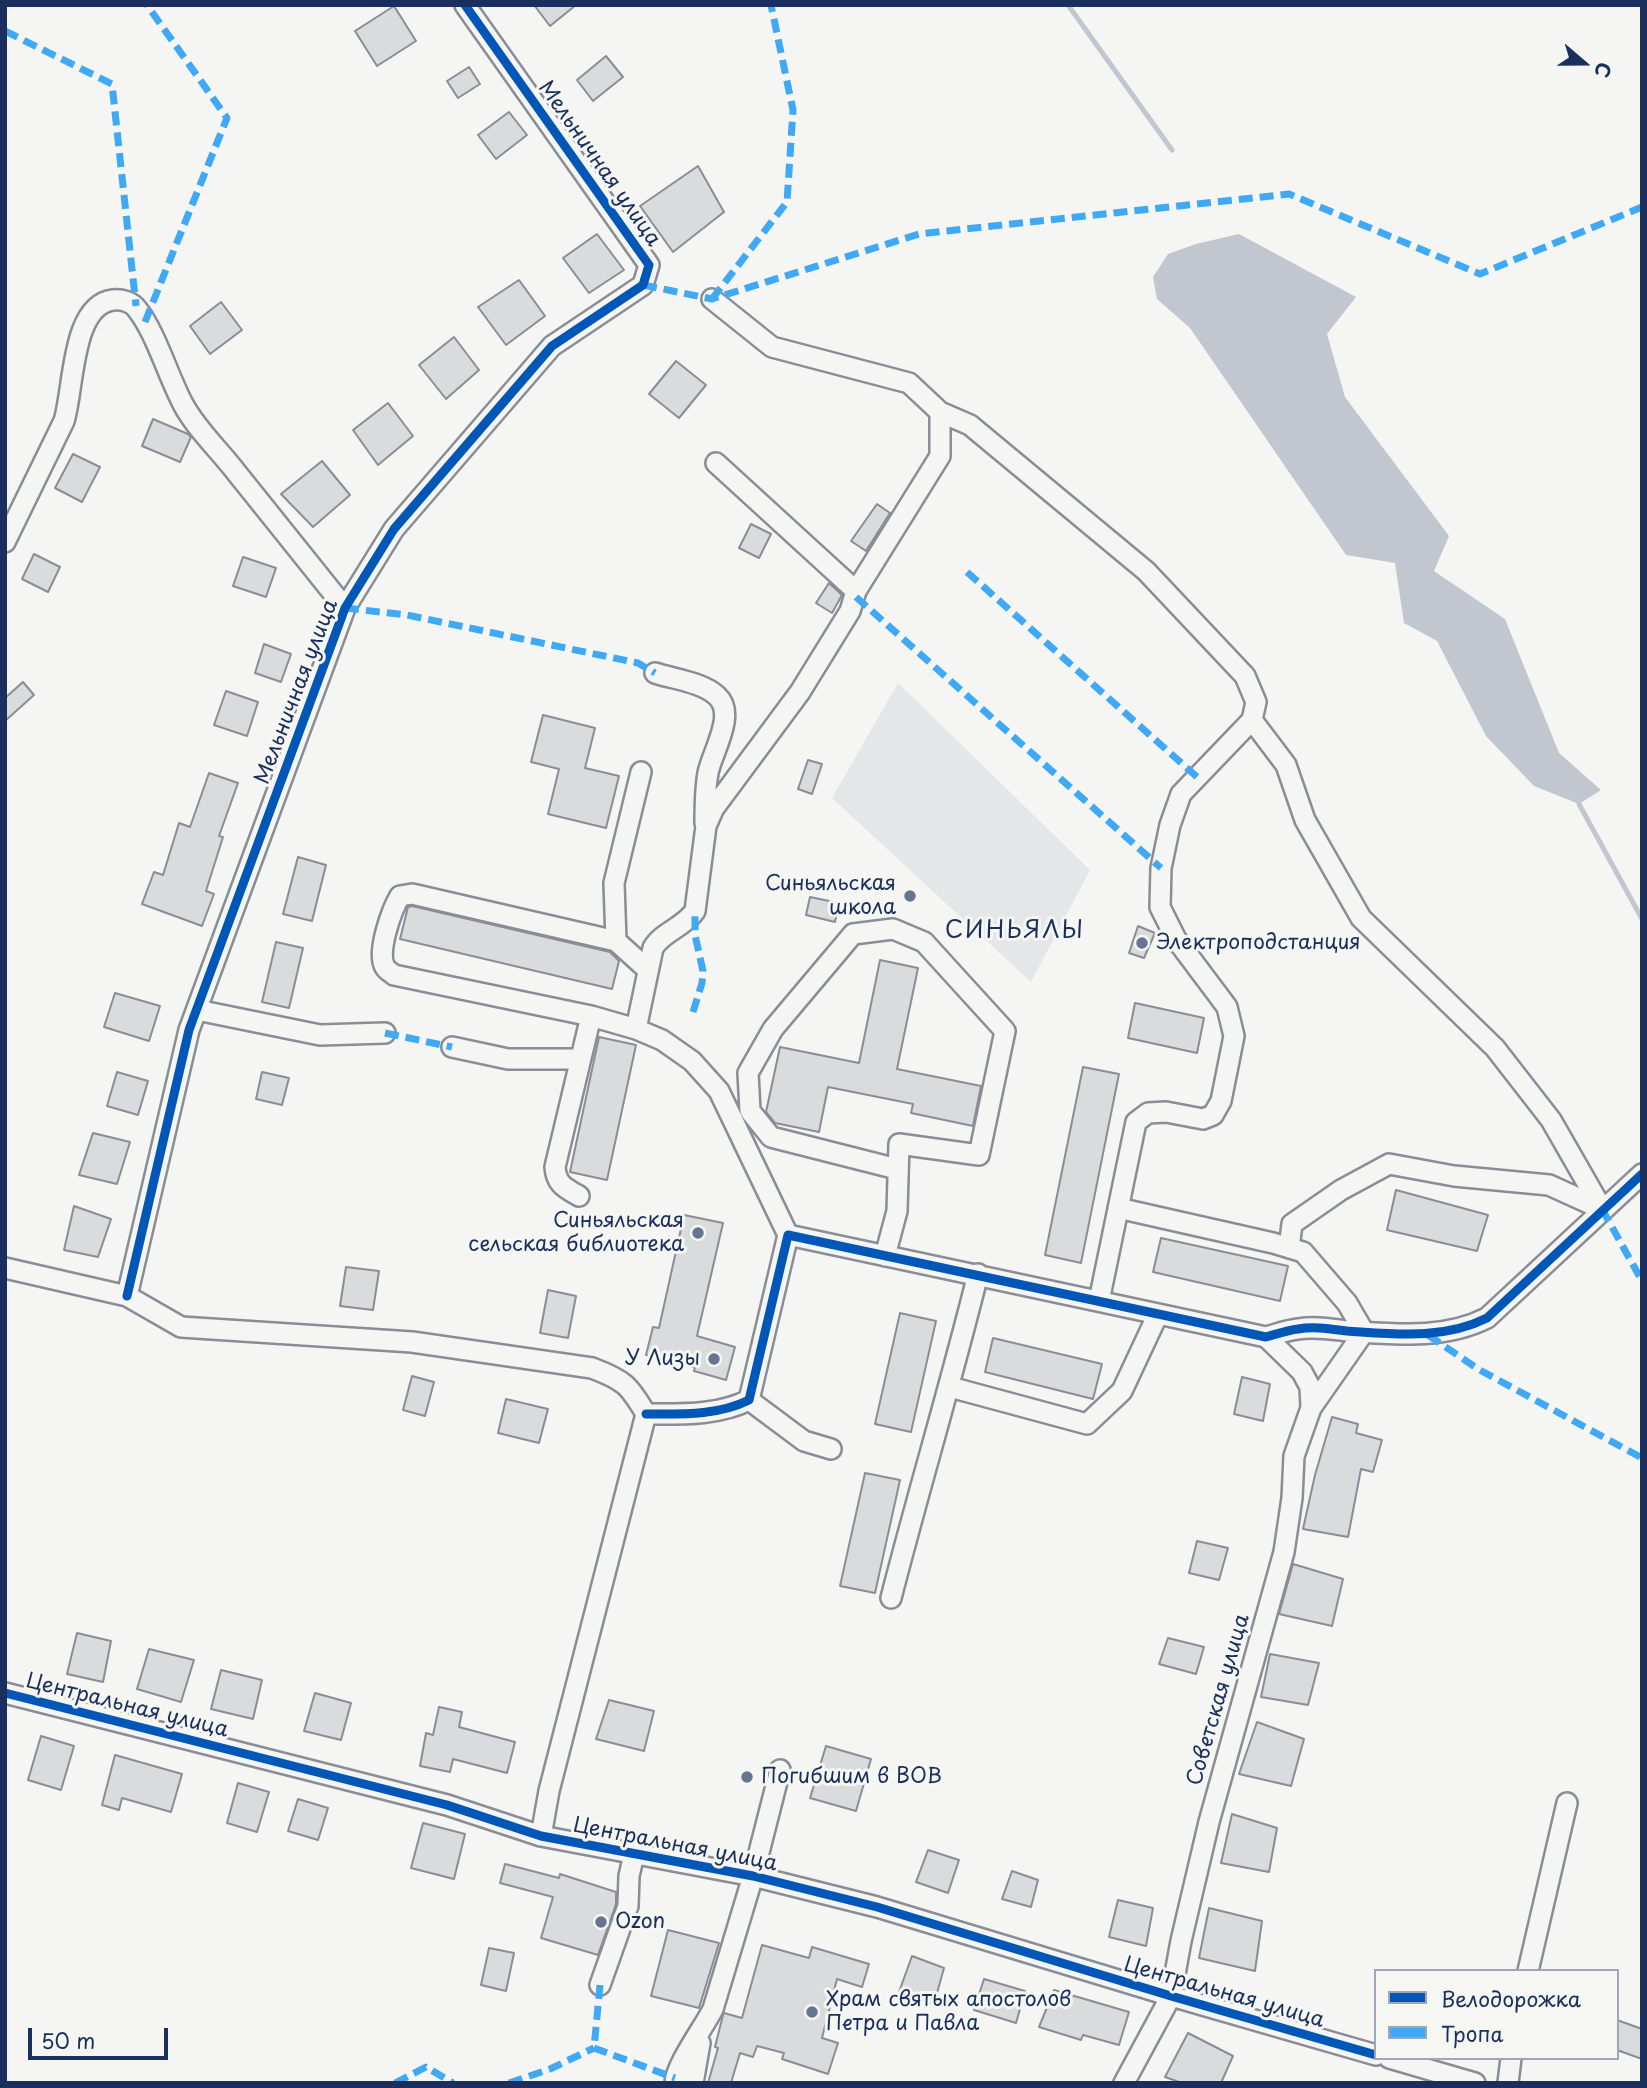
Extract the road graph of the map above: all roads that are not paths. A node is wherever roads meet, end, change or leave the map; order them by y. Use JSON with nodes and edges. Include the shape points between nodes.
{"nodes":[{"id":1,"x":465,"y":5,"type":"edge"},
{"id":2,"x":712,"y":299,"type":"dead end"},
{"id":3,"x":940,"y":411,"type":"junction"},
{"id":4,"x":716,"y":463,"type":"dead end"},
{"id":5,"x":5,"y":542,"type":"edge"},
{"id":6,"x":856,"y":591,"type":"junction"},
{"id":7,"x":345,"y":608,"type":"junction"},
{"id":8,"x":654,"y":673,"type":"dead end"},
{"id":9,"x":1252,"y":720,"type":"junction"},
{"id":10,"x":641,"y":772,"type":"dead end"},
{"id":11,"x":706,"y":826,"type":"junction"},
{"id":12,"x":616,"y":941,"type":"junction"},
{"id":13,"x":648,"y":970,"type":"junction"},
{"id":14,"x":197,"y":1010,"type":"junction"},
{"id":15,"x":591,"y":1016,"type":"junction"},
{"id":16,"x":636,"y":1029,"type":"junction"},
{"id":17,"x":385,"y":1033,"type":"dead end"},
{"id":18,"x":452,"y":1047,"type":"dead end"},
{"id":19,"x":580,"y":1059,"type":"junction"},
{"id":20,"x":897,"y":1169,"type":"junction"},
{"id":21,"x":1642,"y":1174,"type":"edge"},
{"id":22,"x":579,"y":1196,"type":"dead end"},
{"id":23,"x":1118,"y":1208,"type":"junction"},
{"id":24,"x":1602,"y":1209,"type":"junction"},
{"id":25,"x":788,"y":1235,"type":"junction"},
{"id":26,"x":1289,"y":1248,"type":"junction"},
{"id":27,"x":885,"y":1256,"type":"junction"},
{"id":28,"x":5,"y":1268,"type":"edge"},
{"id":29,"x":978,"y":1274,"type":"junction"},
{"id":30,"x":127,"y":1296,"type":"junction"},
{"id":31,"x":1099,"y":1301,"type":"junction"},
{"id":32,"x":1158,"y":1314,"type":"junction"},
{"id":33,"x":1364,"y":1332,"type":"junction"},
{"id":34,"x":1266,"y":1336,"type":"junction"},
{"id":35,"x":950,"y":1387,"type":"junction"},
{"id":36,"x":749,"y":1400,"type":"junction"},
{"id":37,"x":1311,"y":1408,"type":"junction"},
{"id":38,"x":646,"y":1414,"type":"junction"},
{"id":39,"x":831,"y":1449,"type":"dead end"},
{"id":40,"x":891,"y":1598,"type":"dead end"},
{"id":41,"x":5,"y":1693,"type":"edge"},
{"id":42,"x":780,"y":1770,"type":"dead end"},
{"id":43,"x":1567,"y":1803,"type":"dead end"},
{"id":44,"x":541,"y":1836,"type":"junction"},
{"id":45,"x":634,"y":1854,"type":"junction"},
{"id":46,"x":753,"y":1876,"type":"junction"},
{"id":47,"x":1528,"y":1969,"type":"edge"},
{"id":48,"x":600,"y":1985,"type":"dead end"},
{"id":49,"x":1171,"y":1996,"type":"junction"},
{"id":50,"x":704,"y":2029,"type":"junction"},
{"id":51,"x":1374,"y":2054,"type":"edge"},
{"id":52,"x":1396,"y":2060,"type":"edge"},
{"id":53,"x":1511,"y":2060,"type":"edge"},
{"id":54,"x":675,"y":2083,"type":"edge"},
{"id":55,"x":692,"y":2083,"type":"edge"},
{"id":56,"x":1124,"y":2083,"type":"edge"},
{"id":57,"x":1475,"y":2083,"type":"edge"},
{"id":58,"x":1508,"y":2083,"type":"edge"}],
"edges":[{"from":1,"to":7,"type":"street","name":"Мельничная улица","via":[[649,265],[643,285],[552,346],[394,529]]},
{"from":2,"to":3,"type":"street","via":[[772,347],[909,383]]},
{"from":3,"to":6,"type":"street","via":[[940,456]]},
{"from":3,"to":9,"type":"street","via":[[970,425],[1146,572],[1245,676],[1256,702]]},
{"from":4,"to":6,"type":"street"},
{"from":5,"to":7,"type":"street","name":"Мельничная улица","via":[[64,421],[75,353],[88,318],[100,305],[124,300],[136,306],[184,406]]},
{"from":6,"to":11,"type":"street","via":[[850,611],[800,692],[714,808]]},
{"from":7,"to":14,"type":"street","name":"Мельничная улица"},
{"from":8,"to":11,"type":"street","via":[[704,689],[718,696],[724,708],[704,794]]},
{"from":9,"to":23,"type":"street","via":[[1181,794],[1160,868],[1160,906],[1176,939],[1227,1007],[1234,1036],[1221,1101],[1213,1115],[1203,1119],[1166,1112],[1148,1114],[1136,1122]]},
{"from":9,"to":24,"type":"street","via":[[1286,765],[1305,820],[1361,919],[1496,1048],[1551,1120]]},
{"from":10,"to":12,"type":"street","via":[[614,883]]},
{"from":11,"to":13,"type":"street","via":[[695,911],[687,922],[657,940]]},
{"from":12,"to":13,"type":"street"},
{"from":12,"to":15,"type":"street","via":[[412,894],[400,896],[394,905],[382,953],[385,968],[394,975]]},
{"from":13,"to":16,"type":"street"},
{"from":14,"to":17,"type":"street","via":[[320,1035]]},
{"from":14,"to":30,"type":"street","name":"Мельничная улица"},
{"from":15,"to":16,"type":"street"},
{"from":15,"to":19,"type":"street"},
{"from":16,"to":25,"type":"street","via":[[692,1061],[719,1091]]},
{"from":18,"to":19,"type":"street","via":[[508,1059]]},
{"from":19,"to":22,"type":"street","via":[[555,1167],[561,1186]]},
{"from":20,"to":20,"type":"street","via":[[771,1137],[750,1111],[748,1073],[773,1029],[853,934],[893,929],[924,942],[1005,1031],[979,1154],[899,1144]]},
{"from":20,"to":27,"type":"street","via":[[897,1211]]},
{"from":21,"to":24,"type":"street"},
{"from":23,"to":26,"type":"street"},
{"from":23,"to":31,"type":"street"},
{"from":24,"to":26,"type":"street","via":[[1549,1185],[1389,1164],[1341,1189],[1292,1224]]},
{"from":24,"to":33,"type":"street","via":[[1487,1318],[1428,1335]]},
{"from":25,"to":27,"type":"street"},
{"from":25,"to":36,"type":"street"},
{"from":26,"to":33,"type":"street","via":[[1303,1252],[1347,1303]]},
{"from":27,"to":29,"type":"street"},
{"from":28,"to":30,"type":"street"},
{"from":29,"to":31,"type":"street"},
{"from":29,"to":35,"type":"street"},
{"from":30,"to":38,"type":"street","via":[[181,1328],[412,1342],[592,1368],[632,1389]]},
{"from":31,"to":32,"type":"street"},
{"from":32,"to":34,"type":"street"},
{"from":32,"to":35,"type":"street","via":[[1122,1391],[1087,1424]]},
{"from":33,"to":34,"type":"street","via":[[1298,1328]]},
{"from":33,"to":37,"type":"street","name":"Советская улица"},
{"from":34,"to":37,"type":"street","via":[[1302,1372],[1310,1387]]},
{"from":35,"to":40,"type":"street"},
{"from":36,"to":38,"type":"street","via":[[692,1414]]},
{"from":36,"to":39,"type":"street","via":[[804,1441]]},
{"from":37,"to":49,"type":"street","name":"Советская улица","via":[[1294,1456],[1284,1552],[1209,1822]]},
{"from":38,"to":44,"type":"street"},
{"from":41,"to":44,"type":"street","name":"Центральная улица","via":[[447,1805]]},
{"from":42,"to":46,"type":"street"},
{"from":43,"to":47,"type":"street"},
{"from":44,"to":45,"type":"street","name":"Центральная улица"},
{"from":45,"to":46,"type":"street","name":"Центральная улица"},
{"from":45,"to":48,"type":"street","via":[[628,1906]]},
{"from":46,"to":49,"type":"street","name":"Центральная улица","via":[[877,1907]]},
{"from":46,"to":50,"type":"street"},
{"from":49,"to":51,"type":"street","name":"Центральная улица"},
{"from":49,"to":56,"type":"street","name":"Советская улица"},
{"from":50,"to":54,"type":"street","via":[[683,2059]]},
{"from":50,"to":55,"type":"street"},
{"from":52,"to":57,"type":"street"},
{"from":53,"to":58,"type":"street"}]}
